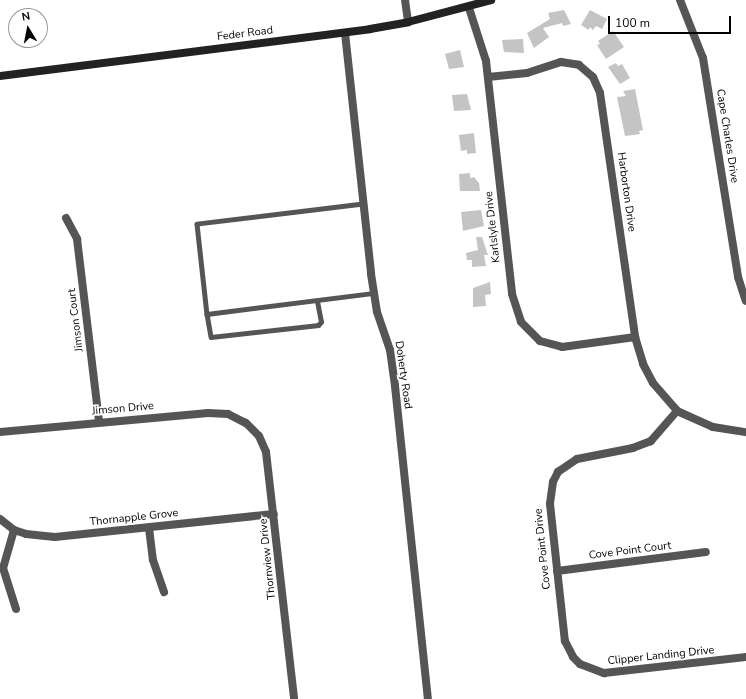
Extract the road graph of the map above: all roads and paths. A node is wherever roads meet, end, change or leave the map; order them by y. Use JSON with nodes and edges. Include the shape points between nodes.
{"nodes":[{"id":1,"x":405,"y":0,"type":"edge"},
{"id":2,"x":491,"y":0,"type":"edge"},
{"id":3,"x":680,"y":0,"type":"edge"},
{"id":4,"x":469,"y":8,"type":"junction"},
{"id":5,"x":408,"y":22,"type":"junction"},
{"id":6,"x":344,"y":33,"type":"junction"},
{"id":7,"x":0,"y":76,"type":"edge"},
{"id":8,"x":488,"y":77,"type":"junction"},
{"id":9,"x":363,"y":204,"type":"junction"},
{"id":10,"x":66,"y":218,"type":"dead end"},
{"id":11,"x":374,"y":293,"type":"junction"},
{"id":12,"x":317,"y":300,"type":"junction"},
{"id":13,"x":746,"y":301,"type":"edge"},
{"id":14,"x":207,"y":314,"type":"junction"},
{"id":15,"x":635,"y":336,"type":"junction"},
{"id":16,"x":677,"y":411,"type":"junction"},
{"id":17,"x":99,"y":422,"type":"junction"},
{"id":18,"x":246,"y":423,"type":"joint"},
{"id":19,"x":0,"y":432,"type":"edge"},
{"id":20,"x":746,"y":432,"type":"edge"},
{"id":21,"x":274,"y":514,"type":"junction"},
{"id":22,"x":0,"y":520,"type":"edge"},
{"id":23,"x":149,"y":528,"type":"junction"},
{"id":24,"x":14,"y":530,"type":"junction"},
{"id":25,"x":706,"y":552,"type":"dead end"},
{"id":26,"x":556,"y":571,"type":"junction"},
{"id":27,"x":164,"y":592,"type":"dead end"},
{"id":28,"x":16,"y":609,"type":"dead end"},
{"id":29,"x":746,"y":657,"type":"edge"},
{"id":30,"x":580,"y":664,"type":"joint"},
{"id":31,"x":294,"y":699,"type":"edge"},
{"id":32,"x":428,"y":699,"type":"edge"}],
"edges":[{"from":1,"to":5,"type":"street"},
{"from":2,"to":4,"type":"main road","name":"Feder Road"},
{"from":3,"to":13,"type":"street","name":"Cape Charles Drive","via":[[703,58],[738,277]]},
{"from":4,"to":5,"type":"main road","name":"Feder Road"},
{"from":4,"to":8,"type":"street","name":"Karlslyle Drive","via":[[483,47]]},
{"from":5,"to":6,"type":"main road","name":"Feder Road"},
{"from":6,"to":7,"type":"main road","name":"Feder Road"},
{"from":6,"to":9,"type":"street","name":"Doherty Road"},
{"from":8,"to":15,"type":"street","name":"Karlslyle Drive","via":[[512,294],[521,322],[540,341],[562,347]]},
{"from":8,"to":15,"type":"street","name":"Harborton Drive","via":[[527,73],[561,62],[579,65],[597,84]]},
{"from":9,"to":11,"type":"street","name":"Doherty Road"},
{"from":9,"to":14,"type":"lane","via":[[197,224]]},
{"from":10,"to":17,"type":"street","name":"Jimson Court","via":[[77,239]]},
{"from":11,"to":12,"type":"lane"},
{"from":11,"to":32,"type":"street","name":"Doherty Road","via":[[377,312],[387,339],[395,386]]},
{"from":12,"to":14,"type":"lane"},
{"from":12,"to":14,"type":"lane","via":[[321,322],[318,324],[211,337]]},
{"from":15,"to":16,"type":"street","name":"Harborton Drive","via":[[643,364],[653,383]]},
{"from":16,"to":20,"type":"street","via":[[714,427]]},
{"from":16,"to":26,"type":"street","name":"Cove Point Drive","via":[[659,434],[643,445],[582,457],[558,472],[550,493]]},
{"from":17,"to":18,"type":"street","name":"Jimson Drive","via":[[208,413],[228,414]]},
{"from":17,"to":19,"type":"street","name":"Jimson Drive"},
{"from":18,"to":21,"type":"street","name":"Thornview Drive","via":[[259,436],[266,452]]},
{"from":21,"to":23,"type":"street","name":"Thornapple Grove"},
{"from":21,"to":31,"type":"street","name":"Thornview Drive"},
{"from":22,"to":24,"type":"street","name":"Thornapple Grove"},
{"from":23,"to":24,"type":"street","name":"Thornapple Grove","via":[[55,537],[40,537]]},
{"from":23,"to":27,"type":"street","via":[[153,560]]},
{"from":24,"to":28,"type":"street","via":[[3,568]]},
{"from":25,"to":26,"type":"street","name":"Cove Point Court"},
{"from":26,"to":30,"type":"street","name":"Cove Point Drive","via":[[565,641],[573,657]]},
{"from":29,"to":30,"type":"street","name":"Clipper Landing Drive","via":[[615,673],[591,670]]}]}
